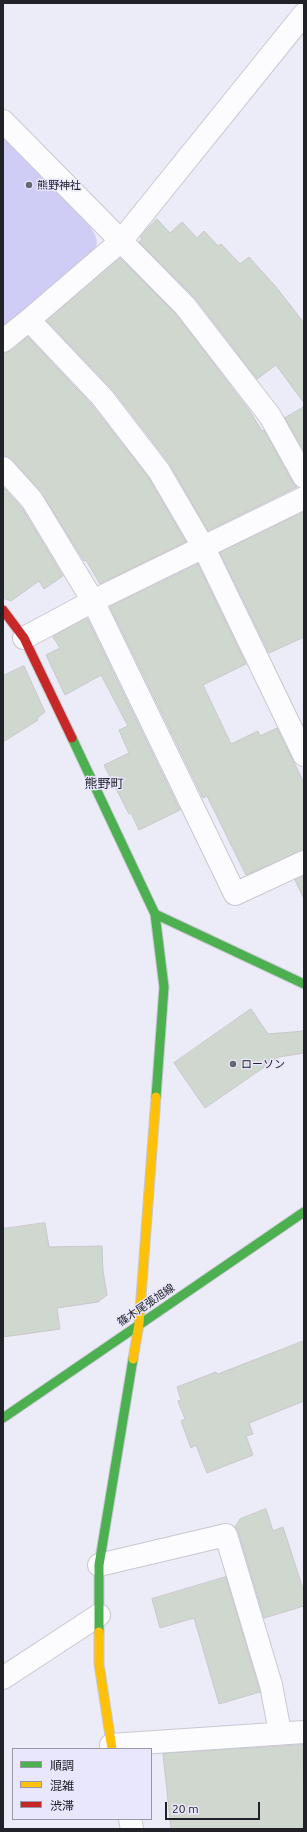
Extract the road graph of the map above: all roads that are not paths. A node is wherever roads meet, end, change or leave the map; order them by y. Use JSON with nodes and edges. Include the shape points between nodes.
{"nodes":[{"id":1,"x":304,"y":14,"type":"edge"},
{"id":2,"x":3,"y":121,"type":"edge"},
{"id":3,"x":121,"y":241,"type":"junction"},
{"id":4,"x":29,"y":320,"type":"junction"},
{"id":5,"x":3,"y":341,"type":"edge"},
{"id":6,"x":3,"y":468,"type":"edge"},
{"id":7,"x":304,"y":477,"type":"edge"},
{"id":8,"x":304,"y":498,"type":"edge"},
{"id":9,"x":204,"y":548,"type":"junction"},
{"id":10,"x":93,"y":601,"type":"junction"},
{"id":11,"x":3,"y":610,"type":"edge"},
{"id":12,"x":24,"y":638,"type":"junction"},
{"id":13,"x":304,"y":755,"type":"edge"},
{"id":14,"x":304,"y":862,"type":"edge"},
{"id":15,"x":155,"y":914,"type":"junction"},
{"id":16,"x":304,"y":984,"type":"edge"},
{"id":17,"x":304,"y":1212,"type":"edge"},
{"id":18,"x":139,"y":1324,"type":"junction"},
{"id":19,"x":4,"y":1416,"type":"edge"},
{"id":20,"x":99,"y":1565,"type":"junction"},
{"id":21,"x":99,"y":1615,"type":"junction"},
{"id":22,"x":3,"y":1678,"type":"edge"},
{"id":23,"x":280,"y":1732,"type":"junction"},
{"id":24,"x":304,"y":1732,"type":"edge"},
{"id":25,"x":112,"y":1747,"type":"edge"}],
"edges":[{"from":1,"to":3,"type":"street"},
{"from":2,"to":3,"type":"street"},
{"from":3,"to":4,"type":"street"},
{"from":3,"to":7,"type":"street","via":[[185,306],[265,410]]},
{"from":4,"to":5,"type":"street"},
{"from":4,"to":9,"type":"street","via":[[102,397],[159,472]]},
{"from":6,"to":10,"type":"street","via":[[32,500]]},
{"from":8,"to":9,"type":"street"},
{"from":9,"to":10,"type":"street"},
{"from":9,"to":13,"type":"street"},
{"from":10,"to":12,"type":"street"},
{"from":10,"to":14,"type":"street","via":[[235,894]]},
{"from":11,"to":12,"type":"street"},
{"from":12,"to":15,"type":"street"},
{"from":15,"to":16,"type":"street"},
{"from":15,"to":18,"type":"street","via":[[164,987]]},
{"from":17,"to":18,"type":"street","name":"篠木尾張旭線"},
{"from":18,"to":19,"type":"street","name":"篠木尾張旭線"},
{"from":18,"to":20,"type":"street"},
{"from":20,"to":21,"type":"street"},
{"from":20,"to":23,"type":"street","via":[[226,1535],[271,1685]]},
{"from":21,"to":22,"type":"street"},
{"from":21,"to":25,"type":"street","via":[[99,1664]]},
{"from":23,"to":24,"type":"street"},
{"from":23,"to":25,"type":"street"}]}
